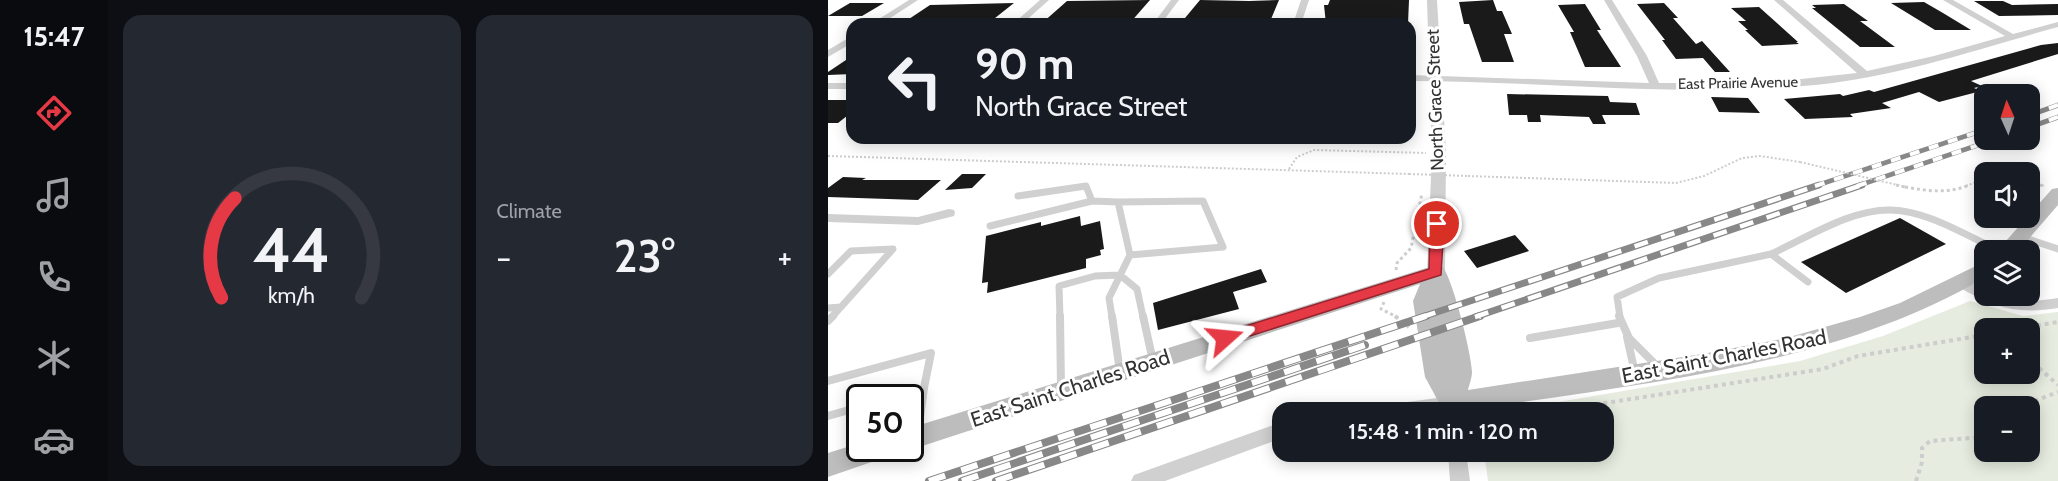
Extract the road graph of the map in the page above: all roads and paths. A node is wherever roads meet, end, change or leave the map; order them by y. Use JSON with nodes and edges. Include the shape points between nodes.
{"nodes":[{"id":1,"x":914,"y":0,"type":"edge"},
{"id":2,"x":1045,"y":0,"type":"edge"},
{"id":3,"x":1175,"y":0,"type":"edge"},
{"id":4,"x":1305,"y":0,"type":"edge"},
{"id":5,"x":1432,"y":0,"type":"edge"},
{"id":6,"x":1608,"y":0,"type":"edge"},
{"id":7,"x":1778,"y":0,"type":"edge"},
{"id":8,"x":1947,"y":0,"type":"edge"},
{"id":9,"x":885,"y":18,"type":"edge"},
{"id":10,"x":1024,"y":18,"type":"edge"},
{"id":11,"x":1162,"y":18,"type":"edge"},
{"id":12,"x":1299,"y":18,"type":"edge"},
{"id":13,"x":2058,"y":24,"type":"edge"},
{"id":14,"x":2011,"y":36,"type":"junction"},
{"id":15,"x":846,"y":43,"type":"edge"},
{"id":16,"x":828,"y":54,"type":"edge"},
{"id":17,"x":1864,"y":74,"type":"junction"},
{"id":18,"x":1416,"y":78,"type":"edge"},
{"id":19,"x":1436,"y":78,"type":"junction"},
{"id":20,"x":1655,"y":84,"type":"junction"},
{"id":21,"x":828,"y":86,"type":"edge"},
{"id":22,"x":846,"y":86,"type":"edge"},
{"id":23,"x":1432,"y":153,"type":"junction"},
{"id":24,"x":828,"y":156,"type":"edge"},
{"id":25,"x":1424,"y":160,"type":"dead end"},
{"id":26,"x":1424,"y":168,"type":"dead end"},
{"id":27,"x":1289,"y":169,"type":"junction"},
{"id":28,"x":1423,"y":177,"type":"dead end"},
{"id":29,"x":1974,"y":183,"type":"edge"},
{"id":30,"x":1423,"y":187,"type":"dead end"},
{"id":31,"x":2058,"y":193,"type":"edge"},
{"id":32,"x":1018,"y":196,"type":"dead end"},
{"id":33,"x":1092,"y":201,"type":"junction"},
{"id":34,"x":1118,"y":202,"type":"junction"},
{"id":35,"x":949,"y":213,"type":"dead end"},
{"id":36,"x":828,"y":218,"type":"edge"},
{"id":37,"x":990,"y":226,"type":"dead end"},
{"id":38,"x":1975,"y":240,"type":"edge"},
{"id":39,"x":2018,"y":240,"type":"edge"},
{"id":40,"x":2040,"y":247,"type":"edge"},
{"id":41,"x":2058,"y":249,"type":"edge"},
{"id":42,"x":1771,"y":254,"type":"junction"},
{"id":43,"x":1130,"y":255,"type":"junction"},
{"id":44,"x":1395,"y":272,"type":"dead end"},
{"id":45,"x":1436,"y":272,"type":"junction"},
{"id":46,"x":828,"y":274,"type":"edge"},
{"id":47,"x":1120,"y":275,"type":"junction"},
{"id":48,"x":1974,"y":275,"type":"edge"},
{"id":49,"x":1808,"y":282,"type":"dead end"},
{"id":50,"x":1962,"y":283,"type":"junction"},
{"id":51,"x":2058,"y":303,"type":"edge"},
{"id":52,"x":841,"y":307,"type":"junction"},
{"id":53,"x":828,"y":308,"type":"edge"},
{"id":54,"x":1382,"y":309,"type":"dead end"},
{"id":55,"x":828,"y":321,"type":"edge"},
{"id":56,"x":2058,"y":322,"type":"edge"},
{"id":57,"x":1618,"y":323,"type":"junction"},
{"id":58,"x":2040,"y":325,"type":"edge"},
{"id":59,"x":1411,"y":330,"type":"dead end"},
{"id":60,"x":1627,"y":337,"type":"junction"},
{"id":61,"x":1974,"y":337,"type":"edge"},
{"id":62,"x":1530,"y":338,"type":"dead end"},
{"id":63,"x":1153,"y":361,"type":"junction"},
{"id":64,"x":2040,"y":369,"type":"edge"},
{"id":65,"x":1661,"y":370,"type":"junction"},
{"id":66,"x":1120,"y":372,"type":"junction"},
{"id":67,"x":1635,"y":374,"type":"junction"},
{"id":68,"x":828,"y":381,"type":"edge"},
{"id":69,"x":2058,"y":385,"type":"edge"},
{"id":70,"x":924,"y":388,"type":"edge"},
{"id":71,"x":1061,"y":391,"type":"junction"},
{"id":72,"x":2058,"y":392,"type":"edge"},
{"id":73,"x":2040,"y":399,"type":"edge"},
{"id":74,"x":1449,"y":402,"type":"edge"},
{"id":75,"x":1484,"y":402,"type":"edge"},
{"id":76,"x":1612,"y":402,"type":"edge"},
{"id":77,"x":846,"y":411,"type":"edge"},
{"id":78,"x":828,"y":416,"type":"edge"},
{"id":79,"x":1272,"y":434,"type":"edge"},
{"id":80,"x":924,"y":435,"type":"edge"},
{"id":81,"x":1974,"y":439,"type":"edge"},
{"id":82,"x":846,"y":459,"type":"edge"},
{"id":83,"x":1458,"y":462,"type":"edge"},
{"id":84,"x":828,"y":465,"type":"edge"},
{"id":85,"x":1141,"y":481,"type":"edge"},
{"id":86,"x":1460,"y":481,"type":"edge"},
{"id":87,"x":1916,"y":481,"type":"edge"}],
"edges":[{"from":1,"to":9,"type":"street"},
{"from":2,"to":10,"type":"street"},
{"from":3,"to":11,"type":"street"},
{"from":4,"to":12,"type":"street"},
{"from":5,"to":19,"type":"street","name":"North Grace Street"},
{"from":6,"to":20,"type":"street"},
{"from":7,"to":17,"type":"street"},
{"from":8,"to":14,"type":"street"},
{"from":13,"to":14,"type":"street","name":"East Prairie Avenue"},
{"from":14,"to":17,"type":"street","name":"East Prairie Avenue"},
{"from":15,"to":16,"type":"street"},
{"from":17,"to":20,"type":"street","name":"East Prairie Avenue","via":[[1787,84]]},
{"from":18,"to":19,"type":"street","name":"East Prairie Avenue"},
{"from":19,"to":20,"type":"street","name":"East Prairie Avenue"},
{"from":19,"to":23,"type":"street","name":"North Grace Street"},
{"from":21,"to":22,"type":"street"},
{"from":23,"to":25,"type":"path"},
{"from":23,"to":27,"type":"path","via":[[1314,150],[1297,157]]},
{"from":23,"to":45,"type":"street","name":"North Grace Street"},
{"from":24,"to":27,"type":"path"},
{"from":26,"to":28,"type":"path"},
{"from":27,"to":29,"type":"path","bridge":true,"via":[[1676,183],[1704,176],[1742,158],[1760,156],[1926,191],[1954,191]]},
{"from":30,"to":44,"type":"path","via":[[1411,248],[1397,263]]},
{"from":31,"to":39,"type":"main road"},
{"from":32,"to":33,"type":"lane","via":[[1086,186]]},
{"from":33,"to":34,"type":"lane"},
{"from":33,"to":37,"type":"lane"},
{"from":34,"to":43,"type":"lane"},
{"from":34,"to":43,"type":"lane","via":[[1203,201],[1223,247]]},
{"from":35,"to":36,"type":"street","via":[[918,221]]},
{"from":38,"to":42,"type":"lane","via":[[1928,220],[1891,210],[1866,213]]},
{"from":40,"to":41,"type":"lane"},
{"from":42,"to":49,"type":"lane"},
{"from":42,"to":57,"type":"lane","via":[[1659,278],[1638,287],[1617,297]]},
{"from":43,"to":47,"type":"lane"},
{"from":45,"to":63,"type":"main road","name":"East Saint Charles Road"},
{"from":45,"to":74,"type":"main road","name":"North Grace Street","via":[[1424,301],[1437,377]]},
{"from":46,"to":52,"type":"lane","via":[[851,250],[893,249]]},
{"from":47,"to":63,"type":"lane","via":[[1137,289]]},
{"from":47,"to":66,"type":"lane","via":[[1109,298]]},
{"from":47,"to":71,"type":"lane","via":[[1095,276],[1059,286]]},
{"from":48,"to":50,"type":"main road","name":"East Saint Charles Road"},
{"from":50,"to":51,"type":"street","via":[[2011,307]]},
{"from":50,"to":65,"type":"main road","name":"East Saint Charles Road","via":[[1842,333],[1784,348]]},
{"from":52,"to":53,"type":"lane"},
{"from":52,"to":55,"type":"lane"},
{"from":54,"to":59,"type":"path"},
{"from":56,"to":58,"type":"path"},
{"from":57,"to":60,"type":"lane"},
{"from":57,"to":62,"type":"lane"},
{"from":60,"to":65,"type":"lane","via":[[1645,350]]},
{"from":60,"to":67,"type":"lane"},
{"from":61,"to":76,"type":"path","via":[[1858,356],[1823,369]]},
{"from":63,"to":66,"type":"main road","name":"East Saint Charles Road"},
{"from":64,"to":69,"type":"path"},
{"from":65,"to":67,"type":"main road","name":"East Saint Charles Road"},
{"from":66,"to":71,"type":"main road","name":"East Saint Charles Road"},
{"from":67,"to":75,"type":"main road","name":"East Saint Charles Road"},
{"from":68,"to":70,"type":"lane","via":[[931,353]]},
{"from":71,"to":80,"type":"main road","name":"East Saint Charles Road"},
{"from":72,"to":73,"type":"path"},
{"from":77,"to":78,"type":"lane"},
{"from":79,"to":85,"type":"street"},
{"from":81,"to":87,"type":"path","via":[[1930,441],[1922,448]]},
{"from":82,"to":84,"type":"main road"},
{"from":83,"to":86,"type":"street"}]}
